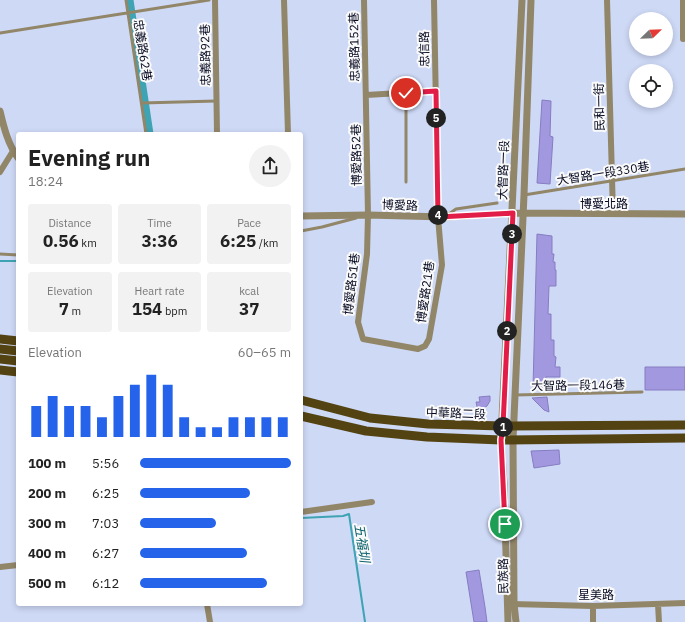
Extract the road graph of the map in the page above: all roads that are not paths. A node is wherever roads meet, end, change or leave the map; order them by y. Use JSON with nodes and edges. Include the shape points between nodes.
{"nodes":[{"id":1,"x":126,"y":0,"type":"edge"},
{"id":2,"x":209,"y":0,"type":"edge"},
{"id":3,"x":215,"y":0,"type":"edge"},
{"id":4,"x":284,"y":0,"type":"edge"},
{"id":5,"x":364,"y":0,"type":"edge"},
{"id":6,"x":434,"y":0,"type":"edge"},
{"id":7,"x":522,"y":0,"type":"edge"},
{"id":8,"x":531,"y":0,"type":"edge"},
{"id":9,"x":607,"y":0,"type":"edge"},
{"id":10,"x":683,"y":0,"type":"edge"},
{"id":11,"x":128,"y":12,"type":"junction"},
{"id":12,"x":0,"y":33,"type":"edge"},
{"id":13,"x":683,"y":39,"type":"dead end"},
{"id":14,"x":436,"y":91,"type":"junction"},
{"id":15,"x":406,"y":93,"type":"junction"},
{"id":16,"x":366,"y":95,"type":"junction"},
{"id":17,"x":216,"y":101,"type":"junction"},
{"id":18,"x":142,"y":103,"type":"junction"},
{"id":19,"x":0,"y":112,"type":"edge"},
{"id":20,"x":146,"y":132,"type":"edge"},
{"id":21,"x":217,"y":132,"type":"edge"},
{"id":22,"x":288,"y":132,"type":"edge"},
{"id":23,"x":13,"y":151,"type":"junction"},
{"id":24,"x":16,"y":155,"type":"edge"},
{"id":25,"x":685,"y":169,"type":"edge"},
{"id":26,"x":0,"y":172,"type":"edge"},
{"id":27,"x":611,"y":181,"type":"junction"},
{"id":28,"x":406,"y":182,"type":"dead end"},
{"id":29,"x":524,"y":195,"type":"junction"},
{"id":30,"x":496,"y":203,"type":"dead end"},
{"id":31,"x":513,"y":213,"type":"junction"},
{"id":32,"x":523,"y":213,"type":"junction"},
{"id":33,"x":613,"y":214,"type":"junction"},
{"id":34,"x":685,"y":214,"type":"edge"},
{"id":35,"x":368,"y":215,"type":"junction"},
{"id":36,"x":303,"y":216,"type":"edge"},
{"id":37,"x":441,"y":217,"type":"junction"},
{"id":38,"x":303,"y":231,"type":"edge"},
{"id":39,"x":0,"y":254,"type":"edge"},
{"id":40,"x":16,"y":255,"type":"edge"},
{"id":41,"x":0,"y":338,"type":"edge"},
{"id":42,"x":16,"y":341,"type":"edge"},
{"id":43,"x":425,"y":346,"type":"joint"},
{"id":44,"x":0,"y":349,"type":"edge"},
{"id":45,"x":16,"y":351,"type":"edge"},
{"id":46,"x":0,"y":359,"type":"edge"},
{"id":47,"x":16,"y":362,"type":"edge"},
{"id":48,"x":0,"y":370,"type":"edge"},
{"id":49,"x":16,"y":372,"type":"edge"},
{"id":50,"x":642,"y":392,"type":"dead end"},
{"id":51,"x":515,"y":395,"type":"junction"},
{"id":52,"x":303,"y":401,"type":"edge"},
{"id":53,"x":303,"y":416,"type":"edge"},
{"id":54,"x":685,"y":425,"type":"edge"},
{"id":55,"x":503,"y":426,"type":"junction"},
{"id":56,"x":514,"y":426,"type":"junction"},
{"id":57,"x":685,"y":438,"type":"edge"},
{"id":58,"x":501,"y":440,"type":"junction"},
{"id":59,"x":513,"y":440,"type":"junction"},
{"id":60,"x":512,"y":482,"type":"joint"},
{"id":61,"x":504,"y":484,"type":"joint"},
{"id":62,"x":372,"y":502,"type":"dead end"},
{"id":63,"x":303,"y":512,"type":"edge"},
{"id":64,"x":16,"y":564,"type":"edge"},
{"id":65,"x":0,"y":567,"type":"edge"},
{"id":66,"x":685,"y":603,"type":"edge"},
{"id":67,"x":511,"y":604,"type":"junction"},
{"id":68,"x":658,"y":604,"type":"junction"},
{"id":69,"x":208,"y":606,"type":"edge"},
{"id":70,"x":593,"y":606,"type":"junction"},
{"id":71,"x":210,"y":622,"type":"edge"},
{"id":72,"x":508,"y":622,"type":"edge"},
{"id":73,"x":516,"y":622,"type":"edge"},
{"id":74,"x":593,"y":622,"type":"edge"},
{"id":75,"x":659,"y":622,"type":"edge"}],
"edges":[{"from":1,"to":11,"type":"lane","name":"忠義路62巷"},
{"from":2,"to":11,"type":"lane"},
{"from":3,"to":17,"type":"street","name":"忠義路92巷"},
{"from":4,"to":22,"type":"street"},
{"from":5,"to":16,"type":"street","name":"忠義路152巷"},
{"from":6,"to":14,"type":"street","name":"忠信路"},
{"from":7,"to":31,"type":"street","name":"大智路一段"},
{"from":8,"to":29,"type":"street","name":"大智路一段"},
{"from":9,"to":27,"type":"street","name":"民和一街"},
{"from":10,"to":13,"type":"street"},
{"from":11,"to":12,"type":"lane"},
{"from":11,"to":18,"type":"lane","name":"忠義路62巷"},
{"from":14,"to":15,"type":"street"},
{"from":14,"to":37,"type":"street","name":"忠信路"},
{"from":15,"to":16,"type":"street"},
{"from":15,"to":28,"type":"lane"},
{"from":16,"to":35,"type":"street","name":"博愛路52巷"},
{"from":17,"to":18,"type":"lane"},
{"from":17,"to":21,"type":"street","name":"忠義路92巷"},
{"from":18,"to":20,"type":"lane","name":"忠義路62巷"},
{"from":19,"to":23,"type":"street"},
{"from":23,"to":24,"type":"street"},
{"from":23,"to":26,"type":"street"},
{"from":25,"to":27,"type":"lane","name":"大智路一段330巷"},
{"from":27,"to":29,"type":"lane","name":"大智路一段330巷"},
{"from":27,"to":33,"type":"street","name":"民和一街"},
{"from":29,"to":32,"type":"street","name":"大智路一段"},
{"from":30,"to":37,"type":"lane","via":[[456,209]]},
{"from":31,"to":32,"type":"street","name":"博愛路"},
{"from":31,"to":37,"type":"street","name":"博愛路"},
{"from":31,"to":55,"type":"street","name":"大智路一段"},
{"from":32,"to":33,"type":"street","name":"博愛北路"},
{"from":32,"to":51,"type":"street","name":"大智路一段"},
{"from":33,"to":34,"type":"street","name":"博愛北路"},
{"from":35,"to":36,"type":"street","name":"博愛路"},
{"from":35,"to":37,"type":"street","name":"博愛路"},
{"from":35,"to":38,"type":"lane"},
{"from":35,"to":43,"type":"street","name":"博愛路51巷","via":[[367,254],[358,322],[363,339],[418,349]]},
{"from":37,"to":43,"type":"street","name":"博愛路21巷","via":[[442,265],[429,340]]},
{"from":39,"to":40,"type":"lane"},
{"from":41,"to":42,"type":"main road"},
{"from":44,"to":45,"type":"main road"},
{"from":46,"to":47,"type":"main road"},
{"from":48,"to":49,"type":"main road"},
{"from":50,"to":51,"type":"lane","name":"大智路一段146巷"},
{"from":51,"to":56,"type":"street","name":"大智路一段"},
{"from":52,"to":55,"type":"main road","name":"中華路二段","via":[[370,418],[428,424]]},
{"from":53,"to":58,"type":"main road","name":"中華路二段","via":[[366,431]]},
{"from":54,"to":56,"type":"main road","name":"中華路二段"},
{"from":55,"to":56,"type":"main road","name":"中華路二段"},
{"from":55,"to":58,"type":"street","name":"大智路一段"},
{"from":56,"to":59,"type":"street","name":"大智路一段"},
{"from":57,"to":59,"type":"main road","name":"中華路二段"},
{"from":58,"to":59,"type":"main road","name":"中華路二段"},
{"from":58,"to":61,"type":"street","name":"大智路一段"},
{"from":59,"to":60,"type":"street","name":"大智路一段"},
{"from":60,"to":67,"type":"street","name":"民族路"},
{"from":61,"to":67,"type":"street","name":"民族路"},
{"from":62,"to":63,"type":"street"},
{"from":64,"to":65,"type":"street"},
{"from":66,"to":68,"type":"street","name":"星美路"},
{"from":67,"to":70,"type":"street","name":"星美路"},
{"from":67,"to":72,"type":"street","name":"民族路"},
{"from":67,"to":73,"type":"street","name":"民族路"},
{"from":68,"to":70,"type":"street","name":"星美路"},
{"from":68,"to":75,"type":"street"},
{"from":69,"to":71,"type":"street"},
{"from":70,"to":74,"type":"street"}]}
